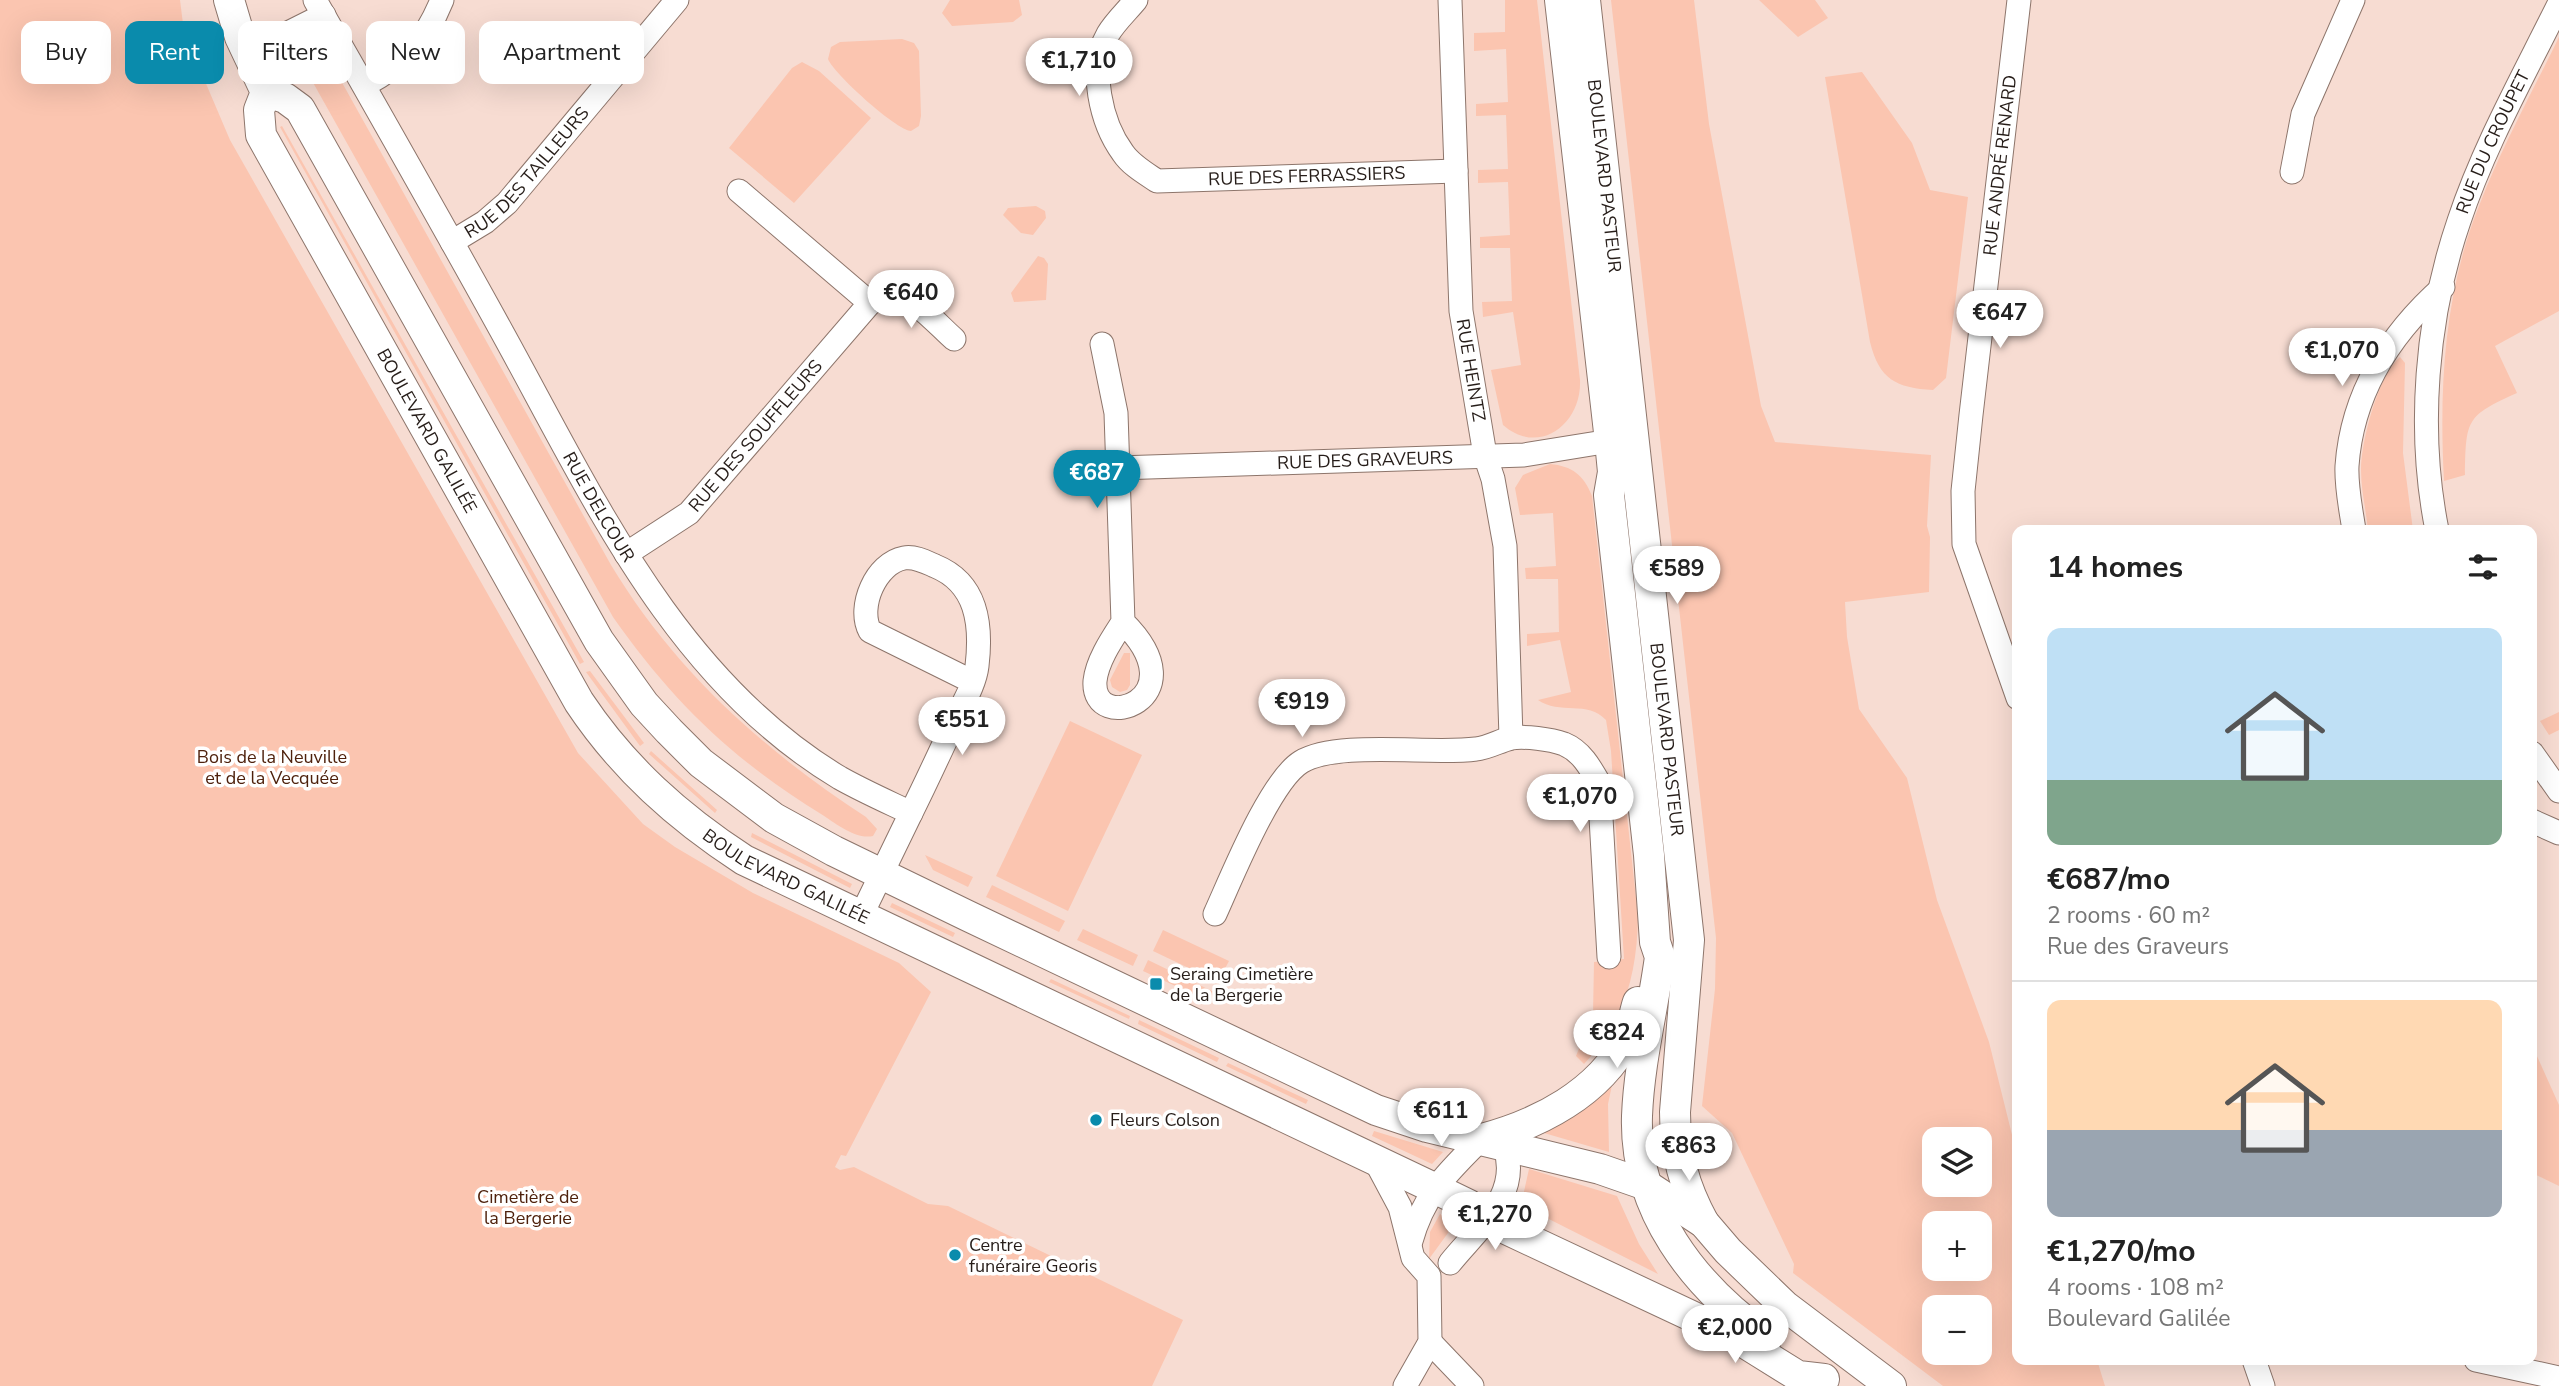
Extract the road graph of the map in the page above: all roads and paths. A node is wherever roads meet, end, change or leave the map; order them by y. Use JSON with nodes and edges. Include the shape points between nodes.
{"nodes":[{"id":1,"x":229,"y":0,"type":"edge"},
{"id":2,"x":442,"y":0,"type":"edge"},
{"id":3,"x":677,"y":0,"type":"edge"},
{"id":4,"x":1136,"y":0,"type":"edge"},
{"id":5,"x":1450,"y":0,"type":"edge"},
{"id":6,"x":1560,"y":0,"type":"edge"},
{"id":7,"x":1585,"y":0,"type":"edge"},
{"id":8,"x":2019,"y":0,"type":"edge"},
{"id":9,"x":2353,"y":0,"type":"edge"},
{"id":10,"x":2559,"y":4,"type":"edge"},
{"id":11,"x":320,"y":8,"type":"edge"},
{"id":12,"x":299,"y":21,"type":"edge"},
{"id":13,"x":238,"y":25,"type":"edge"},
{"id":14,"x":262,"y":84,"type":"edge"},
{"id":15,"x":365,"y":85,"type":"junction"},
{"id":16,"x":266,"y":92,"type":"junction"},
{"id":17,"x":1456,"y":171,"type":"junction"},
{"id":18,"x":2292,"y":172,"type":"dead end"},
{"id":19,"x":739,"y":191,"type":"dead end"},
{"id":20,"x":452,"y":242,"type":"junction"},
{"id":21,"x":2443,"y":287,"type":"junction"},
{"id":22,"x":870,"y":303,"type":"junction"},
{"id":23,"x":954,"y":339,"type":"dead end"},
{"id":24,"x":1102,"y":344,"type":"dead end"},
{"id":25,"x":1609,"y":441,"type":"junction"},
{"id":26,"x":1485,"y":455,"type":"junction"},
{"id":27,"x":1118,"y":468,"type":"junction"},
{"id":28,"x":2353,"y":525,"type":"edge"},
{"id":29,"x":2436,"y":525,"type":"edge"},
{"id":30,"x":626,"y":554,"type":"junction"},
{"id":31,"x":1123,"y":622,"type":"dead end"},
{"id":32,"x":2012,"y":681,"type":"edge"},
{"id":33,"x":973,"y":682,"type":"junction"},
{"id":34,"x":1511,"y":738,"type":"junction"},
{"id":35,"x":2537,"y":760,"type":"edge"},
{"id":36,"x":2559,"y":791,"type":"edge"},
{"id":37,"x":911,"y":813,"type":"junction"},
{"id":38,"x":2537,"y":823,"type":"edge"},
{"id":39,"x":2559,"y":833,"type":"edge"},
{"id":40,"x":883,"y":874,"type":"junction"},
{"id":41,"x":1215,"y":914,"type":"dead end"},
{"id":42,"x":861,"y":916,"type":"junction"},
{"id":43,"x":1655,"y":942,"type":"junction"},
{"id":44,"x":1609,"y":957,"type":"dead end"},
{"id":45,"x":1492,"y":1142,"type":"junction"},
{"id":46,"x":1376,"y":1162,"type":"junction"},
{"id":47,"x":1646,"y":1185,"type":"junction"},
{"id":48,"x":1434,"y":1188,"type":"junction"},
{"id":49,"x":1487,"y":1220,"type":"junction"},
{"id":50,"x":1704,"y":1223,"type":"junction"},
{"id":51,"x":1524,"y":1237,"type":"junction"},
{"id":52,"x":1411,"y":1241,"type":"junction"},
{"id":53,"x":1450,"y":1263,"type":"junction"},
{"id":54,"x":1429,"y":1276,"type":"junction"},
{"id":55,"x":1430,"y":1342,"type":"junction"},
{"id":56,"x":2256,"y":1365,"type":"edge"},
{"id":57,"x":2499,"y":1365,"type":"edge"},
{"id":58,"x":2559,"y":1378,"type":"edge"},
{"id":59,"x":1828,"y":1382,"type":"edge"},
{"id":60,"x":1405,"y":1386,"type":"edge"},
{"id":61,"x":1472,"y":1386,"type":"edge"},
{"id":62,"x":1891,"y":1386,"type":"edge"},
{"id":63,"x":2263,"y":1386,"type":"edge"}],
"edges":[{"from":1,"to":13,"type":"street"},
{"from":2,"to":15,"type":"street","via":[[424,39]]},
{"from":3,"to":20,"type":"street","name":"RUE DES TAILLEURS","via":[[507,203]]},
{"from":4,"to":17,"type":"street","name":"RUE DES FERRASSIERS","via":[[1108,34],[1100,57],[1099,83],[1103,110],[1124,156],[1157,181]]},
{"from":5,"to":17,"type":"street","name":"RUE HEINTZ"},
{"from":6,"to":25,"type":"street","name":"BOULEVARD PASTEUR"},
{"from":7,"to":50,"type":"street","name":"BOULEVARD PASTEUR","via":[[1689,940],[1675,1140],[1687,1189]]},
{"from":8,"to":32,"type":"street","name":"RUE ANDRÉ RENARD","via":[[1963,522],[1964,544]]},
{"from":9,"to":18,"type":"street","via":[[2303,114]]},
{"from":10,"to":21,"type":"street","name":"RUE DU CROUPET","via":[[2469,193]]},
{"from":11,"to":12,"type":"street","name":"RUE DELCOUR"},
{"from":11,"to":15,"type":"street","name":"RUE DELCOUR"},
{"from":14,"to":16,"type":"street"},
{"from":15,"to":20,"type":"street","name":"RUE DELCOUR"},
{"from":16,"to":40,"type":"street","via":[[300,109],[556,569],[637,695],[701,763],[745,799]]},
{"from":16,"to":42,"type":"street","name":"BOULEVARD GALILÉE","via":[[259,110],[261,135],[598,730],[633,772],[690,824],[744,860]]},
{"from":17,"to":26,"type":"street","name":"RUE HEINTZ","via":[[1461,311]]},
{"from":19,"to":22,"type":"street"},
{"from":20,"to":30,"type":"street","name":"RUE DELCOUR"},
{"from":21,"to":28,"type":"street","via":[[2401,330],[2366,385],[2347,467]]},
{"from":21,"to":29,"type":"street","name":"RUE DU CROUPET","via":[[2428,394],[2429,475]]},
{"from":22,"to":23,"type":"street","via":[[886,295],[908,298]]},
{"from":22,"to":30,"type":"street","name":"RUE DES SOUFFLEURS","via":[[689,513]]},
{"from":24,"to":27,"type":"street","via":[[1116,413]]},
{"from":25,"to":26,"type":"street","name":"RUE DES GRAVEURS","via":[[1524,456]]},
{"from":25,"to":43,"type":"street","name":"BOULEVARD PASTEUR","via":[[1613,472],[1609,495]]},
{"from":26,"to":27,"type":"street","name":"RUE DES GRAVEURS"},
{"from":26,"to":34,"type":"street","name":"RUE HEINTZ","via":[[1505,546]]},
{"from":27,"to":31,"type":"street"},
{"from":30,"to":37,"type":"street","name":"RUE DELCOUR","via":[[669,620],[741,700],[839,777]]},
{"from":33,"to":33,"type":"street","via":[[977,666],[975,615],[961,580],[919,559],[891,562],[865,607],[870,631]]},
{"from":33,"to":37,"type":"street"},
{"from":34,"to":41,"type":"street","via":[[1474,750],[1330,754],[1301,762],[1280,783]]},
{"from":34,"to":44,"type":"street","via":[[1551,741],[1573,749],[1587,762],[1598,783]]},
{"from":35,"to":36,"type":"street"},
{"from":37,"to":40,"type":"street"},
{"from":38,"to":39,"type":"street"},
{"from":40,"to":42,"type":"street"},
{"from":40,"to":45,"type":"street","via":[[1376,1110]]},
{"from":42,"to":46,"type":"street","name":"BOULEVARD GALILÉE"},
{"from":43,"to":45,"type":"street","name":"BOULEVARD PASTEUR","via":[[1647,955],[1628,1037],[1613,1060],[1576,1096]]},
{"from":43,"to":47,"type":"street","name":"BOULEVARD PASTEUR","via":[[1660,957],[1637,1118]]},
{"from":45,"to":47,"type":"street"},
{"from":45,"to":48,"type":"street"},
{"from":45,"to":49,"type":"street","via":[[1510,1160],[1508,1184]]},
{"from":46,"to":48,"type":"street","name":"BOULEVARD GALILÉE"},
{"from":46,"to":52,"type":"street","via":[[1400,1207]]},
{"from":47,"to":50,"type":"street"},
{"from":47,"to":59,"type":"street","name":"BOULEVARD PASTEUR","via":[[1659,1219],[1698,1276],[1747,1323]]},
{"from":48,"to":49,"type":"street","name":"BOULEVARD GALILÉE","via":[[1469,1205]]},
{"from":48,"to":52,"type":"street"},
{"from":49,"to":51,"type":"street","name":"BOULEVARD GALILÉE"},
{"from":49,"to":53,"type":"street"},
{"from":50,"to":62,"type":"street","via":[[1785,1306]]},
{"from":51,"to":53,"type":"street","via":[[1483,1244]]},
{"from":51,"to":59,"type":"street","name":"BOULEVARD GALILÉE","via":[[1763,1352],[1798,1376]]},
{"from":52,"to":54,"type":"street","via":[[1413,1258]]},
{"from":53,"to":54,"type":"street"},
{"from":54,"to":55,"type":"street"},
{"from":55,"to":60,"type":"street"},
{"from":55,"to":61,"type":"street"},
{"from":56,"to":63,"type":"street"},
{"from":57,"to":58,"type":"street"}]}
